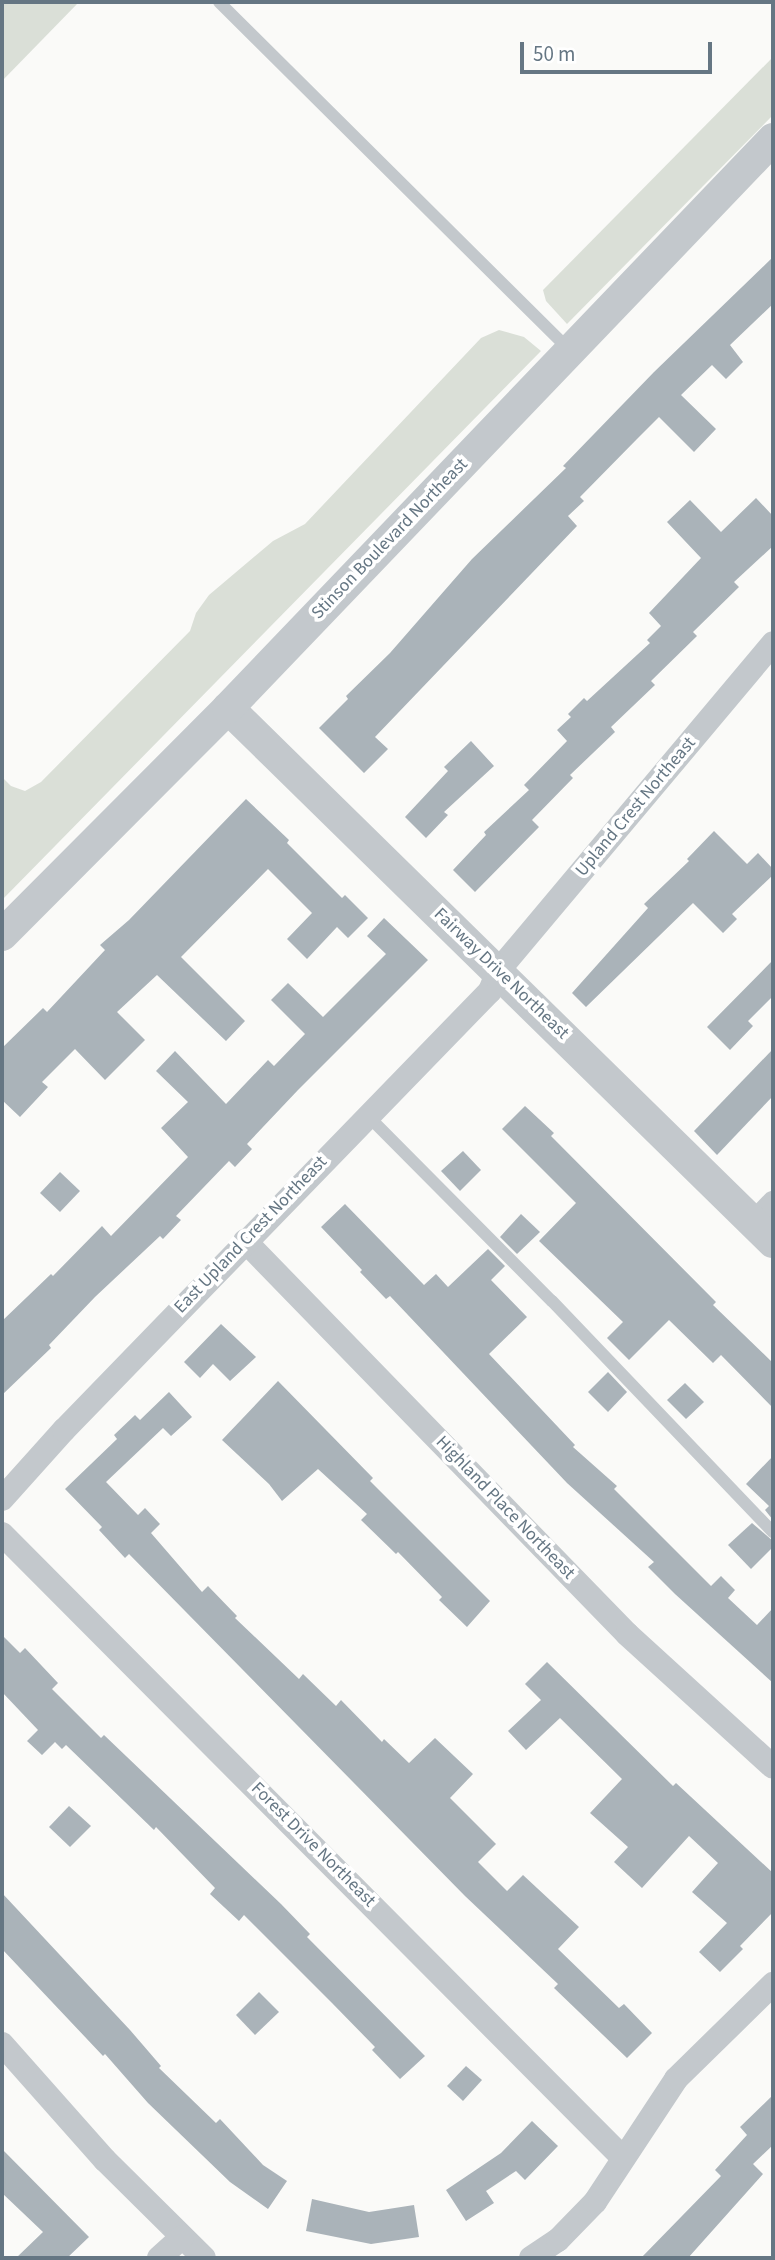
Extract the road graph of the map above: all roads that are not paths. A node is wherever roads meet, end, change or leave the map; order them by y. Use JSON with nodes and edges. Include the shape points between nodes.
{"nodes":[{"id":1,"x":219,"y":2,"type":"edge"},
{"id":2,"x":773,"y":139,"type":"edge"},
{"id":3,"x":570,"y":351,"type":"junction"},
{"id":4,"x":773,"y":643,"type":"edge"},
{"id":5,"x":228,"y":708,"type":"junction"},
{"id":6,"x":2,"y":935,"type":"edge"},
{"id":7,"x":498,"y":971,"type":"junction"},
{"id":8,"x":367,"y":1115,"type":"junction"},
{"id":9,"x":767,"y":1222,"type":"edge"},
{"id":10,"x":245,"y":1241,"type":"junction"},
{"id":11,"x":2,"y":1499,"type":"edge"},
{"id":12,"x":773,"y":1532,"type":"edge"},
{"id":13,"x":2,"y":1534,"type":"edge"},
{"id":14,"x":773,"y":1767,"type":"edge"},
{"id":15,"x":773,"y":1983,"type":"edge"},
{"id":16,"x":2,"y":2044,"type":"edge"},
{"id":17,"x":622,"y":2157,"type":"junction"},
{"id":18,"x":183,"y":2236,"type":"junction"},
{"id":19,"x":159,"y":2258,"type":"edge"},
{"id":20,"x":204,"y":2258,"type":"edge"},
{"id":21,"x":531,"y":2258,"type":"edge"}],
"edges":[{"from":1,"to":3,"type":"lane"},
{"from":2,"to":3,"type":"street","name":"Stinson Boulevard Northeast"},
{"from":3,"to":5,"type":"street","name":"Stinson Boulevard Northeast"},
{"from":4,"to":7,"type":"street","name":"Upland Crest Northeast"},
{"from":5,"to":6,"type":"street","name":"Stinson Boulevard Northeast"},
{"from":5,"to":7,"type":"street","name":"Fairway Drive Northeast"},
{"from":7,"to":8,"type":"street","name":"East Upland Crest Northeast","via":[[490,991]]},
{"from":7,"to":9,"type":"street","name":"Fairway Drive Northeast"},
{"from":8,"to":10,"type":"street","name":"East Upland Crest Northeast"},
{"from":8,"to":12,"type":"lane"},
{"from":10,"to":11,"type":"street","name":"East Upland Crest Northeast"},
{"from":10,"to":14,"type":"street","name":"Highland Place Northeast","via":[[627,1634]]},
{"from":13,"to":17,"type":"street","name":"Forest Drive Northeast"},
{"from":15,"to":17,"type":"street","via":[[676,2078]]},
{"from":16,"to":18,"type":"street","via":[[106,2160]]},
{"from":17,"to":21,"type":"street","via":[[595,2202],[558,2240]]},
{"from":18,"to":19,"type":"street"},
{"from":18,"to":20,"type":"street"}]}
